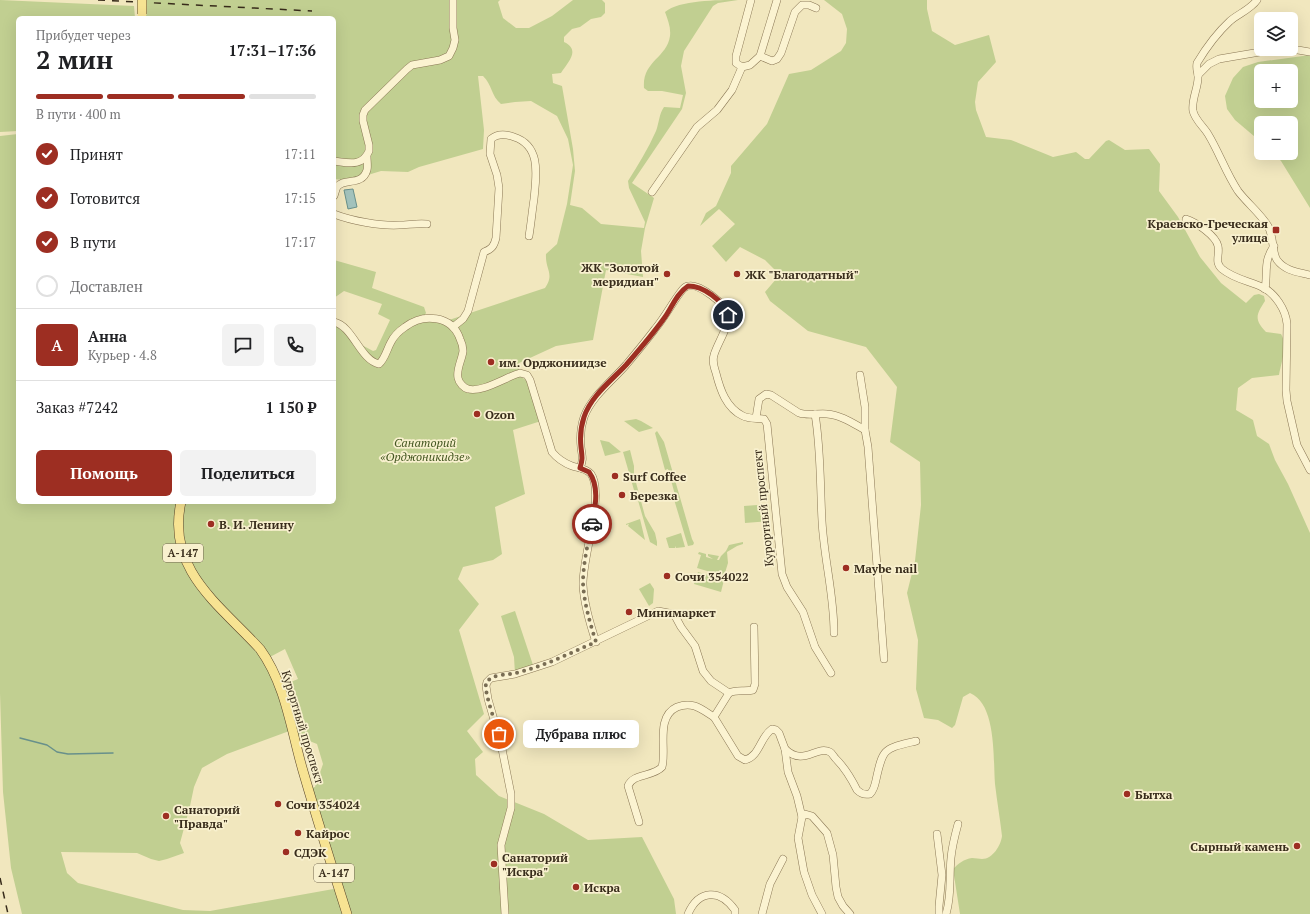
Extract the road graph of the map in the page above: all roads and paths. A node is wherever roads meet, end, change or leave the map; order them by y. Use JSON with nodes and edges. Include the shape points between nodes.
{"nodes":[{"id":1,"x":142,"y":0,"type":"edge"},
{"id":2,"x":453,"y":0,"type":"edge"},
{"id":3,"x":751,"y":0,"type":"edge"},
{"id":4,"x":777,"y":0,"type":"edge"},
{"id":5,"x":1257,"y":0,"type":"edge"},
{"id":6,"x":816,"y":8,"type":"dead end"},
{"id":7,"x":143,"y":16,"type":"edge"},
{"id":8,"x":1310,"y":52,"type":"edge"},
{"id":9,"x":760,"y":56,"type":"junction"},
{"id":10,"x":742,"y":67,"type":"junction"},
{"id":11,"x":1198,"y":75,"type":"junction"},
{"id":12,"x":367,"y":156,"type":"junction"},
{"id":13,"x":336,"y":161,"type":"edge"},
{"id":14,"x":336,"y":189,"type":"edge"},
{"id":15,"x":652,"y":192,"type":"dead end"},
{"id":16,"x":336,"y":215,"type":"edge"},
{"id":17,"x":1186,"y":219,"type":"dead end"},
{"id":18,"x":427,"y":224,"type":"dead end"},
{"id":19,"x":529,"y":236,"type":"dead end"},
{"id":20,"x":1274,"y":246,"type":"junction"},
{"id":21,"x":1310,"y":275,"type":"edge"},
{"id":22,"x":1265,"y":289,"type":"junction"},
{"id":23,"x":336,"y":323,"type":"edge"},
{"id":24,"x":454,"y":327,"type":"junction"},
{"id":25,"x":860,"y":375,"type":"dead end"},
{"id":26,"x":815,"y":414,"type":"junction"},
{"id":27,"x":756,"y":418,"type":"junction"},
{"id":28,"x":865,"y":430,"type":"junction"},
{"id":29,"x":580,"y":468,"type":"junction"},
{"id":30,"x":1310,"y":470,"type":"edge"},
{"id":31,"x":181,"y":504,"type":"edge"},
{"id":32,"x":754,"y":627,"type":"dead end"},
{"id":33,"x":834,"y":633,"type":"dead end"},
{"id":34,"x":596,"y":642,"type":"junction"},
{"id":35,"x":884,"y":659,"type":"dead end"},
{"id":36,"x":831,"y":673,"type":"dead end"},
{"id":37,"x":729,"y":693,"type":"junction"},
{"id":38,"x":714,"y":717,"type":"junction"},
{"id":39,"x":916,"y":742,"type":"dead end"},
{"id":40,"x":785,"y":750,"type":"junction"},
{"id":41,"x":802,"y":817,"type":"junction"},
{"id":42,"x":639,"y":822,"type":"dead end"},
{"id":43,"x":958,"y":824,"type":"dead end"},
{"id":44,"x":937,"y":834,"type":"dead end"},
{"id":45,"x":783,"y":859,"type":"dead end"},
{"id":46,"x":347,"y":914,"type":"edge"},
{"id":47,"x":505,"y":914,"type":"edge"},
{"id":48,"x":688,"y":914,"type":"edge"},
{"id":49,"x":735,"y":914,"type":"edge"},
{"id":50,"x":762,"y":914,"type":"edge"},
{"id":51,"x":822,"y":914,"type":"edge"},
{"id":52,"x":850,"y":914,"type":"edge"},
{"id":53,"x":940,"y":914,"type":"edge"},
{"id":54,"x":946,"y":914,"type":"edge"}],
"edges":[{"from":1,"to":7,"type":"main road","bridge":true},
{"from":2,"to":12,"type":"street","via":[[453,48],[448,56],[440,60],[412,65],[366,110],[363,121],[369,145]]},
{"from":3,"to":10,"type":"street","via":[[736,56],[736,63]]},
{"from":4,"to":9,"type":"street"},
{"from":5,"to":11,"type":"street","via":[[1229,22],[1214,39],[1197,63]]},
{"from":6,"to":9,"type":"street","via":[[802,5],[795,12],[777,59],[772,61]]},
{"from":8,"to":11,"type":"street","via":[[1272,50],[1219,59],[1209,64]]},
{"from":9,"to":10,"type":"street","via":[[750,66]]},
{"from":10,"to":15,"type":"street","via":[[732,90],[717,110],[697,127]]},
{"from":11,"to":20,"type":"street","via":[[1194,113],[1239,191],[1268,227],[1273,236]]},
{"from":12,"to":13,"type":"street","via":[[358,162]]},
{"from":12,"to":14,"type":"street","via":[[367,170],[363,177],[342,183]]},
{"from":16,"to":18,"type":"street","via":[[360,221],[398,225]]},
{"from":17,"to":22,"type":"street","via":[[1197,224],[1216,240],[1219,250],[1217,261],[1221,268],[1232,276]]},
{"from":19,"to":24,"type":"street","via":[[536,176],[533,154],[518,138],[506,134],[495,135],[491,139],[490,154],[497,175],[499,194],[494,244],[490,250],[484,252],[468,311]]},
{"from":20,"to":21,"type":"street","via":[[1277,260],[1284,267]]},
{"from":20,"to":22,"type":"street","via":[[1266,260]]},
{"from":22,"to":30,"type":"street","via":[[1279,302],[1287,319],[1287,401],[1297,445]]},
{"from":23,"to":24,"type":"street","via":[[343,326],[377,364],[381,363],[398,333],[416,320],[432,318],[446,321]]},
{"from":24,"to":29,"type":"street","via":[[463,352],[458,373],[462,385],[473,389],[490,385],[520,372],[527,375],[552,452],[558,459]]},
{"from":25,"to":28,"type":"street"},
{"from":26,"to":27,"type":"street","via":[[799,413],[766,394],[759,399]]},
{"from":26,"to":28,"type":"street","via":[[839,416]]},
{"from":26,"to":33,"type":"street","via":[[821,469],[822,522],[834,610]]},
{"from":27,"to":29,"type":"street","via":[[736,412],[720,390],[713,359],[727,322],[725,307],[706,292],[688,286],[589,406],[581,432],[583,461]]},
{"from":27,"to":36,"type":"street","name":"Курортный проспект","via":[[764,420],[768,427],[782,574],[803,612],[815,647]]},
{"from":28,"to":35,"type":"street"},
{"from":29,"to":34,"type":"street","via":[[589,472],[595,484],[596,496],[583,586],[589,621]]},
{"from":31,"to":46,"type":"main road","name":"Курортный проспект","number":"А-147","via":[[181,542],[190,570],[204,591],[260,649],[280,686]]},
{"from":32,"to":37,"type":"street","via":[[754,688],[750,691]]},
{"from":34,"to":37,"type":"street","via":[[658,610],[674,614],[695,646],[703,671],[711,681]]},
{"from":34,"to":47,"type":"street","via":[[552,662],[515,674],[490,678],[487,682],[511,794],[512,808],[502,846]]},
{"from":37,"to":38,"type":"street"},
{"from":38,"to":40,"type":"street","via":[[738,756],[745,760],[752,757],[772,729],[779,733]]},
{"from":38,"to":42,"type":"street","via":[[693,705],[674,709],[666,718],[662,768],[631,780],[628,786]]},
{"from":39,"to":40,"type":"street","via":[[886,750],[874,788],[866,795],[857,790],[846,768],[830,752],[823,751],[800,757],[790,755]]},
{"from":40,"to":41,"type":"street","via":[[788,772]]},
{"from":41,"to":51,"type":"street","via":[[798,844],[807,883]]},
{"from":41,"to":52,"type":"street","via":[[805,814],[812,816],[828,833],[837,892]]},
{"from":43,"to":54,"type":"street","via":[[951,857],[951,889]]},
{"from":44,"to":53,"type":"street","via":[[942,875]]},
{"from":45,"to":50,"type":"street","via":[[770,884]]},
{"from":48,"to":49,"type":"street","via":[[700,899],[709,894],[724,898],[735,910]]}]}
